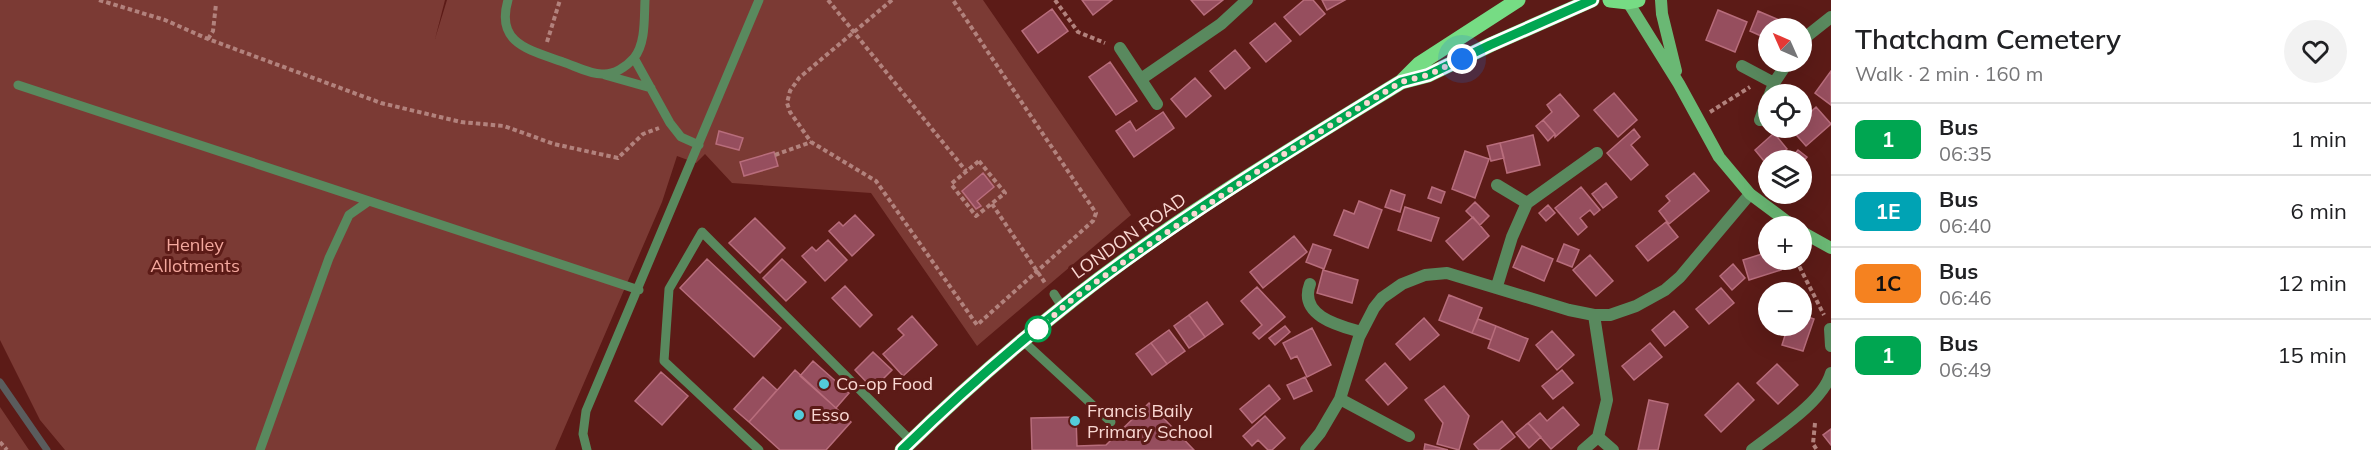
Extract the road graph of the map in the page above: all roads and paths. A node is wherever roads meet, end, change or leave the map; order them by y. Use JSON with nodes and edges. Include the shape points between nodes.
{"nodes":[{"id":1,"x":99,"y":0,"type":"edge"},
{"id":2,"x":508,"y":0,"type":"edge"},
{"id":3,"x":560,"y":0,"type":"edge"},
{"id":4,"x":645,"y":0,"type":"edge"},
{"id":5,"x":759,"y":0,"type":"edge"},
{"id":6,"x":828,"y":0,"type":"edge"},
{"id":7,"x":892,"y":0,"type":"edge"},
{"id":8,"x":954,"y":0,"type":"edge"},
{"id":9,"x":1055,"y":0,"type":"edge"},
{"id":10,"x":1246,"y":0,"type":"edge"},
{"id":11,"x":1518,"y":0,"type":"edge"},
{"id":12,"x":1592,"y":0,"type":"edge"},
{"id":13,"x":1610,"y":0,"type":"edge"},
{"id":14,"x":1661,"y":0,"type":"edge"},
{"id":15,"x":1633,"y":1,"type":"edge"},
{"id":16,"x":216,"y":4,"type":"dead end"},
{"id":17,"x":1831,"y":17,"type":"edge"},
{"id":18,"x":854,"y":32,"type":"junction"},
{"id":19,"x":1812,"y":32,"type":"edge"},
{"id":20,"x":208,"y":39,"type":"junction"},
{"id":21,"x":1120,"y":48,"type":"joint"},
{"id":22,"x":543,"y":54,"type":"junction"},
{"id":23,"x":634,"y":58,"type":"junction"},
{"id":24,"x":1742,"y":66,"type":"dead end"},
{"id":25,"x":602,"y":74,"type":"junction"},
{"id":26,"x":1141,"y":80,"type":"junction"},
{"id":27,"x":1401,"y":82,"type":"junction"},
{"id":28,"x":1679,"y":84,"type":"junction"},
{"id":29,"x":1763,"y":84,"type":"edge"},
{"id":30,"x":18,"y":85,"type":"dead end"},
{"id":31,"x":651,"y":88,"type":"junction"},
{"id":32,"x":1758,"y":94,"type":"edge"},
{"id":33,"x":1157,"y":104,"type":"dead end"},
{"id":34,"x":1697,"y":120,"type":"junction"},
{"id":35,"x":670,"y":123,"type":"junction"},
{"id":36,"x":812,"y":142,"type":"junction"},
{"id":37,"x":699,"y":145,"type":"junction"},
{"id":38,"x":1597,"y":153,"type":"dead end"},
{"id":39,"x":775,"y":155,"type":"dead end"},
{"id":40,"x":966,"y":171,"type":"junction"},
{"id":41,"x":1497,"y":185,"type":"dead end"},
{"id":42,"x":1750,"y":194,"type":"junction"},
{"id":43,"x":369,"y":201,"type":"junction"},
{"id":44,"x":1527,"y":203,"type":"junction"},
{"id":45,"x":992,"y":204,"type":"junction"},
{"id":46,"x":1780,"y":216,"type":"edge"},
{"id":47,"x":1812,"y":238,"type":"edge"},
{"id":48,"x":1831,"y":248,"type":"edge"},
{"id":49,"x":1801,"y":270,"type":"edge"},
{"id":50,"x":1039,"y":272,"type":"junction"},
{"id":51,"x":1310,"y":284,"type":"dead end"},
{"id":52,"x":1497,"y":286,"type":"junction"},
{"id":53,"x":639,"y":290,"type":"junction"},
{"id":54,"x":1054,"y":294,"type":"joint"},
{"id":55,"x":1063,"y":309,"type":"junction"},
{"id":56,"x":1594,"y":315,"type":"junction"},
{"id":57,"x":1830,"y":328,"type":"edge"},
{"id":58,"x":1361,"y":333,"type":"junction"},
{"id":59,"x":1023,"y":341,"type":"junction"},
{"id":60,"x":1831,"y":346,"type":"edge"},
{"id":61,"x":1831,"y":373,"type":"edge"},
{"id":62,"x":1340,"y":399,"type":"junction"},
{"id":63,"x":1816,"y":416,"type":"dead end"},
{"id":64,"x":1111,"y":422,"type":"dead end"},
{"id":65,"x":1409,"y":436,"type":"dead end"},
{"id":66,"x":1598,"y":437,"type":"junction"},
{"id":67,"x":0,"y":442,"type":"edge"},
{"id":68,"x":907,"y":445,"type":"edge"},
{"id":69,"x":7,"y":450,"type":"edge"},
{"id":70,"x":260,"y":450,"type":"edge"},
{"id":71,"x":587,"y":450,"type":"edge"},
{"id":72,"x":759,"y":450,"type":"edge"},
{"id":73,"x":1306,"y":450,"type":"edge"},
{"id":74,"x":1583,"y":450,"type":"edge"},
{"id":75,"x":1613,"y":450,"type":"edge"},
{"id":76,"x":1752,"y":450,"type":"edge"},
{"id":77,"x":1817,"y":450,"type":"edge"}],
"edges":[{"from":1,"to":20,"type":"path","via":[[165,20]]},
{"from":2,"to":22,"type":"lane","via":[[504,19],[507,29],[518,44]]},
{"from":3,"to":22,"type":"path"},
{"from":4,"to":23,"type":"lane","via":[[641,44]]},
{"from":5,"to":37,"type":"lane"},
{"from":6,"to":18,"type":"path"},
{"from":7,"to":18,"type":"path"},
{"from":8,"to":50,"type":"path","via":[[1096,213],[1093,221]]},
{"from":9,"to":21,"type":"path","via":[[1078,32]]},
{"from":10,"to":26,"type":"street","via":[[1221,24]]},
{"from":11,"to":27,"type":"main road","name":"LONDON ROAD","via":[[1419,64]]},
{"from":12,"to":27,"type":"main road","name":"LONDON ROAD","via":[[1428,75]]},
{"from":13,"to":15,"type":"main road"},
{"from":14,"to":28,"type":"street"},
{"from":15,"to":28,"type":"street"},
{"from":16,"to":20,"type":"path","via":[[213,31]]},
{"from":17,"to":19,"type":"street"},
{"from":18,"to":36,"type":"path","via":[[799,78],[790,91],[790,112]]},
{"from":18,"to":40,"type":"path"},
{"from":20,"to":35,"type":"path","via":[[381,103],[461,122],[504,126],[554,144],[618,158],[642,134]]},
{"from":21,"to":26,"type":"street"},
{"from":22,"to":25,"type":"lane"},
{"from":23,"to":25,"type":"lane","via":[[618,71]]},
{"from":23,"to":31,"type":"lane"},
{"from":24,"to":29,"type":"street"},
{"from":25,"to":31,"type":"lane"},
{"from":26,"to":33,"type":"street"},
{"from":27,"to":55,"type":"main road","name":"LONDON ROAD","via":[[1217,197]]},
{"from":28,"to":34,"type":"street"},
{"from":30,"to":43,"type":"lane"},
{"from":31,"to":35,"type":"lane"},
{"from":32,"to":34,"type":"path"},
{"from":34,"to":42,"type":"street","via":[[1719,157]]},
{"from":35,"to":37,"type":"lane","via":[[681,137]]},
{"from":36,"to":39,"type":"path"},
{"from":36,"to":50,"type":"path","via":[[876,181],[977,325]]},
{"from":37,"to":53,"type":"lane"},
{"from":38,"to":44,"type":"street"},
{"from":40,"to":45,"type":"path","via":[[979,161],[1005,193]]},
{"from":40,"to":45,"type":"path","via":[[951,183],[976,216]]},
{"from":41,"to":44,"type":"street"},
{"from":42,"to":46,"type":"street"},
{"from":42,"to":56,"type":"street","via":[[1665,290],[1623,311]]},
{"from":43,"to":53,"type":"lane"},
{"from":43,"to":70,"type":"lane","via":[[349,214],[328,258]]},
{"from":44,"to":52,"type":"street"},
{"from":45,"to":50,"type":"path"},
{"from":47,"to":48,"type":"street"},
{"from":49,"to":57,"type":"path"},
{"from":50,"to":54,"type":"path"},
{"from":51,"to":58,"type":"street","via":[[1308,297],[1320,316]]},
{"from":52,"to":56,"type":"street"},
{"from":52,"to":58,"type":"street","via":[[1447,273],[1412,279],[1382,298]]},
{"from":53,"to":71,"type":"lane","via":[[586,411],[583,434]]},
{"from":54,"to":55,"type":"lane"},
{"from":55,"to":59,"type":"main road","name":"LONDON ROAD"},
{"from":56,"to":66,"type":"street","via":[[1607,400]]},
{"from":57,"to":60,"type":"street"},
{"from":58,"to":62,"type":"street"},
{"from":59,"to":64,"type":"lane"},
{"from":59,"to":68,"type":"main road","name":"LONDON ROAD"},
{"from":61,"to":76,"type":"street","via":[[1822,391]]},
{"from":62,"to":65,"type":"street"},
{"from":62,"to":73,"type":"street"},
{"from":63,"to":77,"type":"path","via":[[1812,444]]},
{"from":66,"to":74,"type":"street"},
{"from":66,"to":75,"type":"street"},
{"from":67,"to":69,"type":"path"},
{"from":68,"to":72,"type":"lane","via":[[702,232],[669,289],[664,361]]}]}
